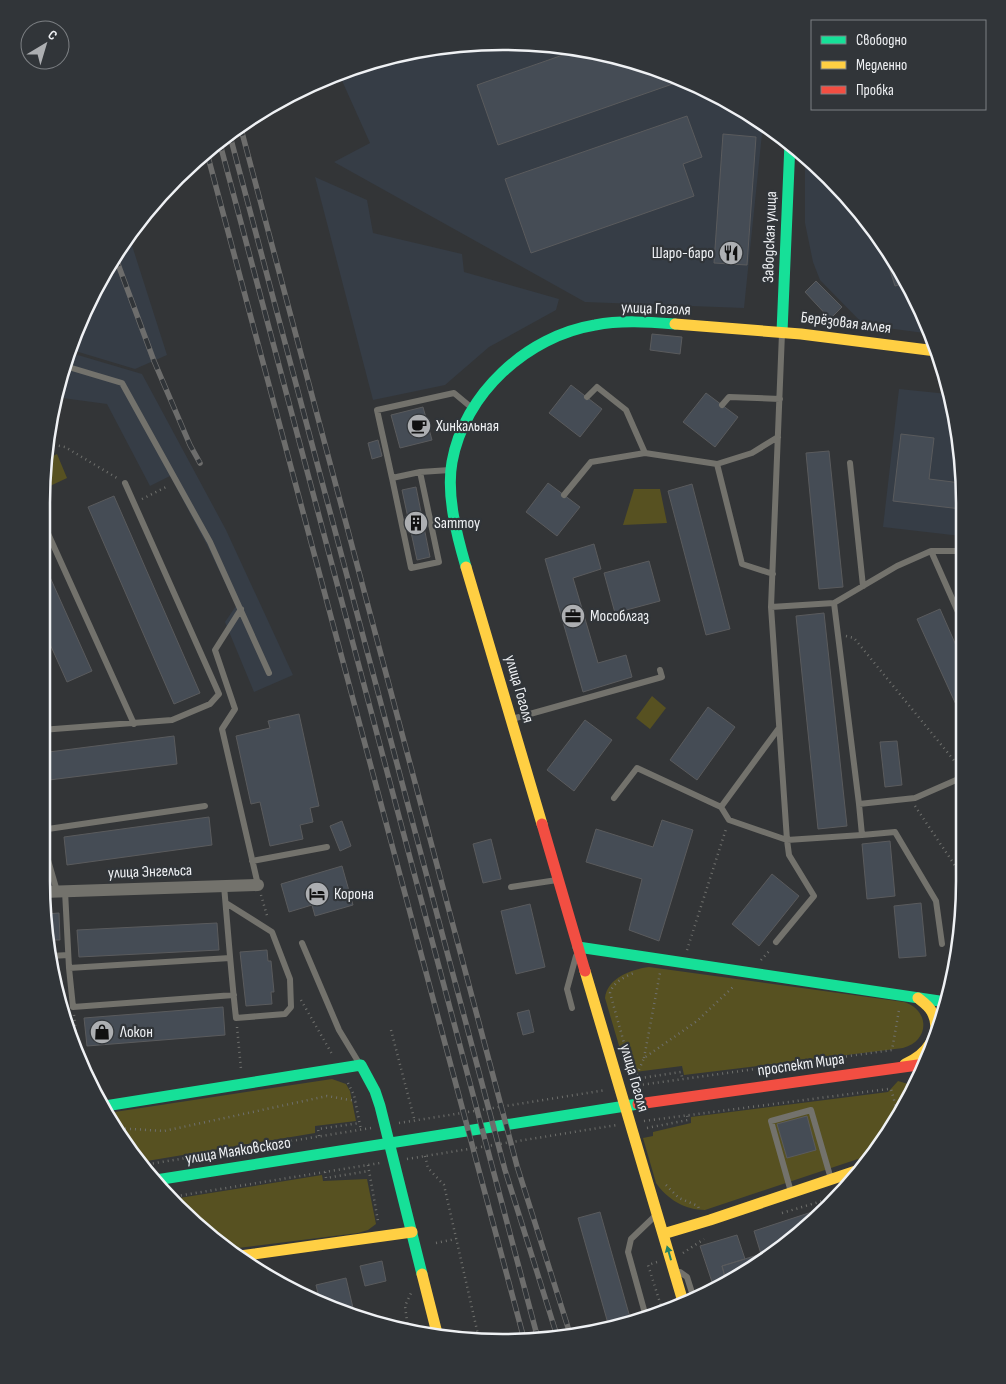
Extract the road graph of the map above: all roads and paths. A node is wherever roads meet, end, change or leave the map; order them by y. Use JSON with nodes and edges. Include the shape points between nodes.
{"nodes":[{"id":1,"x":790,"y":152,"type":"edge"},
{"id":2,"x":782,"y":332,"type":"junction"},
{"id":3,"x":929,"y":350,"type":"edge"},
{"id":4,"x":71,"y":368,"type":"edge"},
{"id":5,"x":587,"y":397,"type":"dead end"},
{"id":6,"x":780,"y":400,"type":"junction"},
{"id":7,"x":722,"y":405,"type":"dead end"},
{"id":8,"x":472,"y":408,"type":"junction"},
{"id":9,"x":778,"y":437,"type":"junction"},
{"id":10,"x":54,"y":445,"type":"edge"},
{"id":11,"x":645,"y":453,"type":"junction"},
{"id":12,"x":850,"y":463,"type":"dead end"},
{"id":13,"x":717,"y":464,"type":"junction"},
{"id":14,"x":451,"y":470,"type":"junction"},
{"id":15,"x":420,"y":472,"type":"junction"},
{"id":16,"x":392,"y":478,"type":"junction"},
{"id":17,"x":176,"y":482,"type":"junction"},
{"id":18,"x":125,"y":483,"type":"joint"},
{"id":19,"x":564,"y":495,"type":"dead end"},
{"id":20,"x":134,"y":503,"type":"junction"},
{"id":21,"x":50,"y":538,"type":"edge"},
{"id":22,"x":931,"y":551,"type":"junction"},
{"id":23,"x":956,"y":551,"type":"edge"},
{"id":24,"x":773,"y":574,"type":"junction"},
{"id":25,"x":863,"y":586,"type":"junction"},
{"id":26,"x":834,"y":603,"type":"junction"},
{"id":27,"x":771,"y":607,"type":"junction"},
{"id":28,"x":956,"y":607,"type":"edge"},
{"id":29,"x":241,"y":609,"type":"junction"},
{"id":30,"x":838,"y":634,"type":"junction"},
{"id":31,"x":660,"y":670,"type":"dead end"},
{"id":32,"x":269,"y":673,"type":"dead end"},
{"id":33,"x":511,"y":719,"type":"junction"},
{"id":34,"x":134,"y":724,"type":"junction"},
{"id":35,"x":780,"y":728,"type":"junction"},
{"id":36,"x":50,"y":729,"type":"edge"},
{"id":37,"x":956,"y":762,"type":"edge"},
{"id":38,"x":956,"y":780,"type":"edge"},
{"id":39,"x":614,"y":798,"type":"dead end"},
{"id":40,"x":910,"y":799,"type":"junction"},
{"id":41,"x":858,"y":804,"type":"junction"},
{"id":42,"x":205,"y":806,"type":"dead end"},
{"id":43,"x":721,"y":807,"type":"junction"},
{"id":44,"x":729,"y":820,"type":"junction"},
{"id":45,"x":50,"y":829,"type":"edge"},
{"id":46,"x":862,"y":835,"type":"junction"},
{"id":47,"x":787,"y":840,"type":"junction"},
{"id":48,"x":327,"y":847,"type":"dead end"},
{"id":49,"x":50,"y":861,"type":"edge"},
{"id":50,"x":252,"y":861,"type":"junction"},
{"id":51,"x":956,"y":868,"type":"edge"},
{"id":52,"x":558,"y":880,"type":"junction"},
{"id":53,"x":258,"y":885,"type":"junction"},
{"id":54,"x":224,"y":886,"type":"junction"},
{"id":55,"x":511,"y":887,"type":"dead end"},
{"id":56,"x":61,"y":891,"type":"junction"},
{"id":57,"x":50,"y":892,"type":"edge"},
{"id":58,"x":226,"y":903,"type":"junction"},
{"id":59,"x":272,"y":932,"type":"junction"},
{"id":60,"x":776,"y":942,"type":"joint"},
{"id":61,"x":302,"y":943,"type":"dead end"},
{"id":62,"x":942,"y":944,"type":"dead end"},
{"id":63,"x":578,"y":947,"type":"junction"},
{"id":64,"x":68,"y":955,"type":"junction"},
{"id":65,"x":57,"y":956,"type":"edge"},
{"id":66,"x":230,"y":958,"type":"junction"},
{"id":67,"x":682,"y":963,"type":"junction"},
{"id":68,"x":69,"y":968,"type":"junction"},
{"id":69,"x":660,"y":972,"type":"dead end"},
{"id":70,"x":748,"y":973,"type":"junction"},
{"id":71,"x":290,"y":979,"type":"junction"},
{"id":72,"x":234,"y":995,"type":"junction"},
{"id":73,"x":918,"y":998,"type":"junction"},
{"id":74,"x":940,"y":1001,"type":"edge"},
{"id":75,"x":73,"y":1007,"type":"junction"},
{"id":76,"x":572,"y":1008,"type":"dead end"},
{"id":77,"x":236,"y":1018,"type":"junction"},
{"id":78,"x":934,"y":1021,"type":"edge"},
{"id":79,"x":75,"y":1029,"type":"edge"},
{"id":80,"x":390,"y":1030,"type":"dead end"},
{"id":81,"x":892,"y":1050,"type":"dead end"},
{"id":82,"x":922,"y":1054,"type":"edge"},
{"id":83,"x":644,"y":1058,"type":"junction"},
{"id":84,"x":917,"y":1065,"type":"edge"},
{"id":85,"x":361,"y":1066,"type":"junction"},
{"id":86,"x":340,"y":1068,"type":"junction"},
{"id":87,"x":886,"y":1070,"type":"junction"},
{"id":88,"x":912,"y":1074,"type":"edge"},
{"id":89,"x":680,"y":1079,"type":"junction"},
{"id":90,"x":242,"y":1083,"type":"junction"},
{"id":91,"x":630,"y":1086,"type":"dead end"},
{"id":92,"x":611,"y":1090,"type":"dead end"},
{"id":93,"x":356,"y":1101,"type":"junction"},
{"id":94,"x":110,"y":1105,"type":"edge"},
{"id":95,"x":896,"y":1106,"type":"edge"},
{"id":96,"x":686,"y":1114,"type":"junction"},
{"id":97,"x":416,"y":1122,"type":"dead end"},
{"id":98,"x":636,"y":1122,"type":"dead end"},
{"id":99,"x":360,"y":1123,"type":"junction"},
{"id":100,"x":390,"y":1125,"type":"dead end"},
{"id":101,"x":617,"y":1125,"type":"dead end"},
{"id":102,"x":651,"y":1127,"type":"dead end"},
{"id":103,"x":371,"y":1128,"type":"dead end"},
{"id":104,"x":123,"y":1129,"type":"edge"},
{"id":105,"x":362,"y":1133,"type":"dead end"},
{"id":106,"x":321,"y":1136,"type":"junction"},
{"id":107,"x":423,"y":1150,"type":"dead end"},
{"id":108,"x":325,"y":1154,"type":"joint"},
{"id":109,"x":405,"y":1159,"type":"dead end"},
{"id":110,"x":367,"y":1162,"type":"dead end"},
{"id":111,"x":386,"y":1162,"type":"dead end"},
{"id":112,"x":149,"y":1164,"type":"edge"},
{"id":113,"x":369,"y":1171,"type":"junction"},
{"id":114,"x":327,"y":1172,"type":"junction"},
{"id":115,"x":848,"y":1175,"type":"edge"},
{"id":116,"x":161,"y":1179,"type":"edge"},
{"id":117,"x":831,"y":1179,"type":"junction"},
{"id":118,"x":791,"y":1193,"type":"junction"},
{"id":119,"x":178,"y":1196,"type":"edge"},
{"id":120,"x":823,"y":1201,"type":"edge"},
{"id":121,"x":782,"y":1213,"type":"dead end"},
{"id":122,"x":657,"y":1214,"type":"junction"},
{"id":123,"x":412,"y":1232,"type":"junction"},
{"id":124,"x":663,"y":1234,"type":"junction"},
{"id":125,"x":381,"y":1236,"type":"junction"},
{"id":126,"x":707,"y":1237,"type":"dead end"},
{"id":127,"x":456,"y":1239,"type":"junction"},
{"id":128,"x":436,"y":1243,"type":"dead end"},
{"id":129,"x":247,"y":1255,"type":"edge"},
{"id":130,"x":670,"y":1258,"type":"junction"},
{"id":131,"x":675,"y":1274,"type":"junction"},
{"id":132,"x":412,"y":1288,"type":"dead end"},
{"id":133,"x":692,"y":1292,"type":"edge"},
{"id":134,"x":682,"y":1297,"type":"edge"},
{"id":135,"x":661,"y":1306,"type":"edge"},
{"id":136,"x":645,"y":1311,"type":"edge"},
{"id":137,"x":407,"y":1323,"type":"edge"},
{"id":138,"x":436,"y":1329,"type":"edge"},
{"id":139,"x":477,"y":1333,"type":"edge"}],
"edges":[{"from":1,"to":2,"type":"street","name":"Заводская улица"},
{"from":2,"to":3,"type":"street","name":"Берёзовая аллея"},
{"from":2,"to":6,"type":"lane"},
{"from":2,"to":8,"type":"street","name":"улица Гоголя","via":[[625,322],[593,325],[547,341],[506,368]]},
{"from":4,"to":17,"type":"lane","via":[[122,383]]},
{"from":5,"to":11,"type":"lane","via":[[597,387],[626,410]]},
{"from":6,"to":7,"type":"lane","via":[[729,397]]},
{"from":6,"to":9,"type":"lane"},
{"from":8,"to":14,"type":"street","name":"улица Гоголя","via":[[457,443]]},
{"from":8,"to":16,"type":"lane","via":[[454,394],[377,410]]},
{"from":9,"to":13,"type":"lane","via":[[752,454]]},
{"from":9,"to":24,"type":"lane"},
{"from":10,"to":18,"type":"path","via":[[65,447]]},
{"from":11,"to":13,"type":"lane"},
{"from":11,"to":19,"type":"lane","via":[[591,462]]},
{"from":12,"to":25,"type":"lane"},
{"from":13,"to":24,"type":"lane","via":[[742,564]]},
{"from":14,"to":15,"type":"lane"},
{"from":14,"to":33,"type":"street","name":"улица Гоголя","via":[[458,542]]},
{"from":15,"to":16,"type":"lane"},
{"from":15,"to":16,"type":"lane","via":[[439,562],[411,568]]},
{"from":17,"to":20,"type":"path"},
{"from":17,"to":29,"type":"lane","via":[[210,542]]},
{"from":18,"to":20,"type":"lane"},
{"from":20,"to":34,"type":"lane","via":[[219,694],[210,704],[172,720]]},
{"from":21,"to":34,"type":"lane"},
{"from":22,"to":23,"type":"lane"},
{"from":22,"to":25,"type":"lane"},
{"from":22,"to":28,"type":"lane"},
{"from":24,"to":27,"type":"lane"},
{"from":25,"to":26,"type":"lane"},
{"from":26,"to":27,"type":"lane"},
{"from":26,"to":30,"type":"lane"},
{"from":27,"to":35,"type":"lane"},
{"from":29,"to":32,"type":"lane"},
{"from":29,"to":50,"type":"lane","via":[[215,650],[235,709],[222,729]]},
{"from":30,"to":37,"type":"path","via":[[854,638]]},
{"from":30,"to":41,"type":"lane"},
{"from":31,"to":33,"type":"lane","via":[[662,677]]},
{"from":33,"to":52,"type":"street","name":"улица Гоголя"},
{"from":34,"to":36,"type":"lane"},
{"from":35,"to":43,"type":"lane"},
{"from":35,"to":47,"type":"lane"},
{"from":38,"to":40,"type":"lane"},
{"from":39,"to":43,"type":"lane","via":[[637,768]]},
{"from":40,"to":41,"type":"lane"},
{"from":40,"to":51,"type":"path"},
{"from":41,"to":46,"type":"lane"},
{"from":42,"to":45,"type":"lane"},
{"from":43,"to":44,"type":"lane"},
{"from":44,"to":47,"type":"lane"},
{"from":44,"to":67,"type":"path"},
{"from":46,"to":47,"type":"lane"},
{"from":46,"to":62,"type":"lane","via":[[896,832],[936,901]]},
{"from":47,"to":60,"type":"lane","via":[[789,855],[814,896]]},
{"from":48,"to":50,"type":"lane"},
{"from":49,"to":56,"type":"lane"},
{"from":50,"to":53,"type":"lane"},
{"from":52,"to":55,"type":"lane"},
{"from":52,"to":63,"type":"street","name":"улица Гоголя"},
{"from":53,"to":54,"type":"street","name":"улица Энгельса"},
{"from":53,"to":59,"type":"path"},
{"from":54,"to":56,"type":"street","name":"улица Энгельса"},
{"from":54,"to":58,"type":"lane"},
{"from":56,"to":57,"type":"street","name":"улица Энгельса"},
{"from":56,"to":64,"type":"lane"},
{"from":58,"to":59,"type":"lane"},
{"from":58,"to":66,"type":"lane"},
{"from":59,"to":71,"type":"lane"},
{"from":60,"to":70,"type":"path"},
{"from":61,"to":85,"type":"lane","via":[[339,1030]]},
{"from":63,"to":67,"type":"street"},
{"from":63,"to":76,"type":"lane","via":[[567,989]]},
{"from":63,"to":122,"type":"street","name":"улица Гоголя"},
{"from":64,"to":65,"type":"lane"},
{"from":64,"to":68,"type":"lane"},
{"from":66,"to":68,"type":"lane"},
{"from":66,"to":72,"type":"lane"},
{"from":67,"to":70,"type":"street"},
{"from":68,"to":75,"type":"lane"},
{"from":69,"to":83,"type":"path"},
{"from":70,"to":73,"type":"street"},
{"from":70,"to":83,"type":"path","via":[[697,1021]]},
{"from":71,"to":77,"type":"lane","via":[[291,1007],[285,1014]]},
{"from":71,"to":86,"type":"path"},
{"from":72,"to":75,"type":"lane"},
{"from":72,"to":77,"type":"lane"},
{"from":73,"to":74,"type":"street"},
{"from":73,"to":78,"type":"street","via":[[929,1008]]},
{"from":75,"to":79,"type":"path"},
{"from":77,"to":90,"type":"path"},
{"from":80,"to":97,"type":"path"},
{"from":81,"to":89,"type":"path"},
{"from":82,"to":87,"type":"street"},
{"from":83,"to":89,"type":"path","via":[[635,1079],[681,1072]]},
{"from":84,"to":87,"type":"street","name":"проспект Мира"},
{"from":85,"to":86,"type":"street"},
{"from":85,"to":123,"type":"street","via":[[380,1106]]},
{"from":86,"to":90,"type":"street"},
{"from":86,"to":93,"type":"path"},
{"from":87,"to":88,"type":"street"},
{"from":87,"to":108,"type":"street","name":"проспект Мира","via":[[681,1097]]},
{"from":89,"to":91,"type":"path"},
{"from":90,"to":94,"type":"street"},
{"from":92,"to":100,"type":"path"},
{"from":93,"to":99,"type":"path"},
{"from":93,"to":104,"type":"path","via":[[327,1096],[164,1131]]},
{"from":95,"to":96,"type":"path","via":[[891,1089]]},
{"from":96,"to":98,"type":"path"},
{"from":96,"to":102,"type":"path","via":[[688,1120]]},
{"from":99,"to":105,"type":"path"},
{"from":99,"to":106,"type":"path","via":[[318,1129]]},
{"from":101,"to":109,"type":"path"},
{"from":103,"to":106,"type":"path"},
{"from":106,"to":112,"type":"path"},
{"from":107,"to":127,"type":"path","via":[[428,1168],[444,1185]]},
{"from":108,"to":116,"type":"street","name":"улица Маяковского"},
{"from":110,"to":113,"type":"path"},
{"from":111,"to":114,"type":"path"},
{"from":113,"to":114,"type":"path","via":[[326,1178]]},
{"from":113,"to":125,"type":"path"},
{"from":114,"to":119,"type":"path"},
{"from":115,"to":117,"type":"street"},
{"from":117,"to":118,"type":"street"},
{"from":117,"to":118,"type":"lane","via":[[811,1110],[771,1121]]},
{"from":118,"to":124,"type":"street"},
{"from":120,"to":121,"type":"path"},
{"from":122,"to":124,"type":"street","name":"улица Гоголя"},
{"from":122,"to":136,"type":"lane","via":[[631,1239],[628,1252]]},
{"from":123,"to":125,"type":"street"},
{"from":123,"to":138,"type":"street"},
{"from":130,"to":124,"type":"street","name":"улица Гоголя","one_way":true},
{"from":125,"to":129,"type":"street"},
{"from":126,"to":130,"type":"path"},
{"from":127,"to":128,"type":"path"},
{"from":127,"to":139,"type":"path"},
{"from":130,"to":131,"type":"street","name":"улица Гоголя"},
{"from":130,"to":135,"type":"path","via":[[648,1265]]},
{"from":131,"to":133,"type":"lane","via":[[680,1272],[687,1277]]},
{"from":131,"to":134,"type":"street","name":"улица Гоголя"},
{"from":132,"to":137,"type":"path","via":[[405,1306]]}]}
